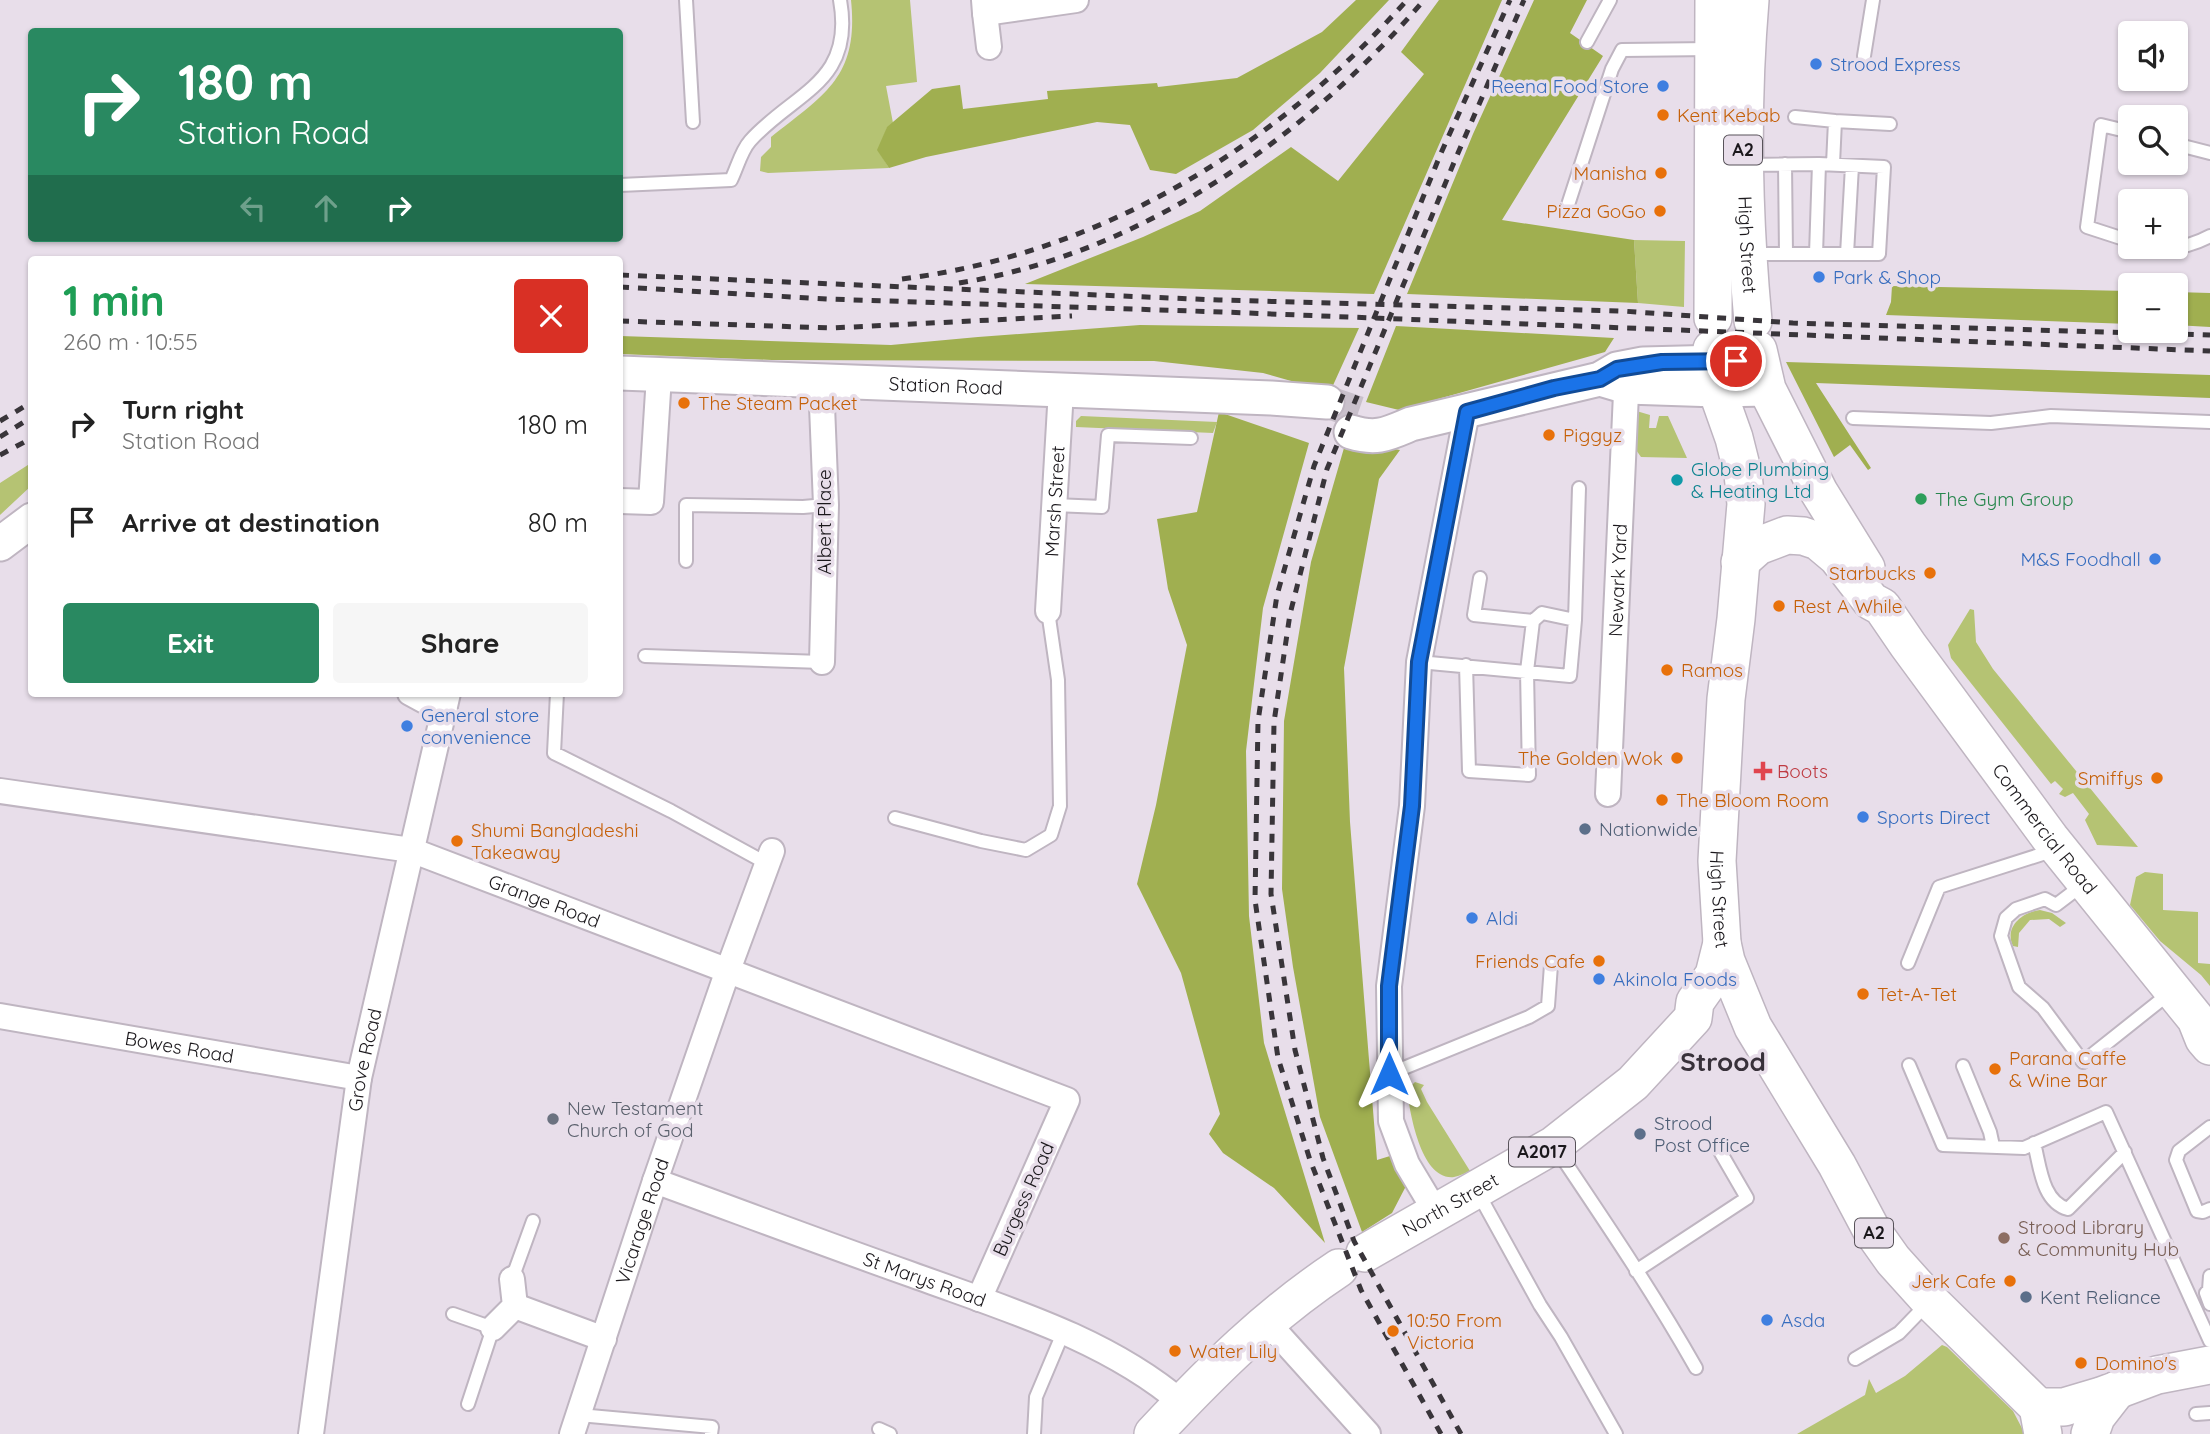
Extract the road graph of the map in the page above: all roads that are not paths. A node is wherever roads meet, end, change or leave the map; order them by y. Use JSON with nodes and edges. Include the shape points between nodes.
{"nodes":[{"id":1,"x":686,"y":0,"type":"edge"},
{"id":2,"x":840,"y":0,"type":"edge"},
{"id":3,"x":1076,"y":0,"type":"edge"},
{"id":4,"x":1611,"y":0,"type":"edge"},
{"id":5,"x":1714,"y":0,"type":"edge"},
{"id":6,"x":1750,"y":0,"type":"edge"},
{"id":7,"x":1873,"y":0,"type":"edge"},
{"id":8,"x":984,"y":6,"type":"edge"},
{"id":9,"x":1587,"y":42,"type":"dead end"},
{"id":10,"x":990,"y":49,"type":"dead end"},
{"id":11,"x":1712,"y":49,"type":"junction"},
{"id":12,"x":1864,"y":56,"type":"dead end"},
{"id":13,"x":1795,"y":117,"type":"dead end"},
{"id":14,"x":693,"y":121,"type":"dead end"},
{"id":15,"x":1835,"y":121,"type":"junction"},
{"id":16,"x":1890,"y":124,"type":"dead end"},
{"id":17,"x":2118,"y":129,"type":"edge"},
{"id":18,"x":2188,"y":147,"type":"edge"},
{"id":19,"x":2210,"y":153,"type":"edge"},
{"id":20,"x":1785,"y":163,"type":"junction"},
{"id":21,"x":1819,"y":163,"type":"junction"},
{"id":22,"x":1833,"y":164,"type":"junction"},
{"id":23,"x":1743,"y":165,"type":"junction"},
{"id":24,"x":1852,"y":166,"type":"junction"},
{"id":25,"x":623,"y":185,"type":"edge"},
{"id":26,"x":1567,"y":208,"type":"dead end"},
{"id":27,"x":2210,"y":236,"type":"edge"},
{"id":28,"x":2118,"y":237,"type":"edge"},
{"id":29,"x":2188,"y":244,"type":"edge"},
{"id":30,"x":1748,"y":254,"type":"junction"},
{"id":31,"x":1786,"y":254,"type":"junction"},
{"id":32,"x":1816,"y":254,"type":"junction"},
{"id":33,"x":1847,"y":254,"type":"junction"},
{"id":34,"x":1714,"y":355,"type":"junction"},
{"id":35,"x":1759,"y":355,"type":"junction"},
{"id":36,"x":623,"y":373,"type":"edge"},
{"id":37,"x":659,"y":376,"type":"junction"},
{"id":38,"x":1618,"y":378,"type":"junction"},
{"id":39,"x":821,"y":381,"type":"junction"},
{"id":40,"x":1061,"y":390,"type":"junction"},
{"id":41,"x":1467,"y":412,"type":"junction"},
{"id":42,"x":1853,"y":418,"type":"dead end"},
{"id":43,"x":2210,"y":422,"type":"edge"},
{"id":44,"x":1191,"y":438,"type":"dead end"},
{"id":45,"x":1579,"y":488,"type":"dead end"},
{"id":46,"x":623,"y":501,"type":"edge"},
{"id":47,"x":826,"y":505,"type":"junction"},
{"id":48,"x":1054,"y":505,"type":"junction"},
{"id":49,"x":28,"y":523,"type":"edge"},
{"id":50,"x":0,"y":544,"type":"edge"},
{"id":51,"x":686,"y":561,"type":"dead end"},
{"id":52,"x":1740,"y":562,"type":"junction"},
{"id":53,"x":1480,"y":578,"type":"dead end"},
{"id":54,"x":1882,"y":607,"type":"junction"},
{"id":55,"x":1048,"y":611,"type":"joint"},
{"id":56,"x":1575,"y":620,"type":"junction"},
{"id":57,"x":1533,"y":621,"type":"junction"},
{"id":58,"x":645,"y":656,"type":"dead end"},
{"id":59,"x":822,"y":662,"type":"joint"},
{"id":60,"x":1419,"y":662,"type":"junction"},
{"id":61,"x":1466,"y":665,"type":"junction"},
{"id":62,"x":1527,"y":671,"type":"junction"},
{"id":63,"x":426,"y":697,"type":"edge"},
{"id":64,"x":557,"y":697,"type":"edge"},
{"id":65,"x":447,"y":702,"type":"edge"},
{"id":66,"x":0,"y":791,"type":"edge"},
{"id":67,"x":1608,"y":794,"type":"dead end"},
{"id":68,"x":894,"y":818,"type":"dead end"},
{"id":69,"x":2058,"y":849,"type":"junction"},
{"id":70,"x":411,"y":850,"type":"junction"},
{"id":71,"x":770,"y":857,"type":"joint"},
{"id":72,"x":2085,"y":883,"type":"junction"},
{"id":73,"x":1722,"y":943,"type":"junction"},
{"id":74,"x":1908,"y":963,"type":"dead end"},
{"id":75,"x":1551,"y":965,"type":"dead end"},
{"id":76,"x":728,"y":971,"type":"junction"},
{"id":77,"x":2172,"y":991,"type":"junction"},
{"id":78,"x":0,"y":1016,"type":"edge"},
{"id":79,"x":1693,"y":1018,"type":"junction"},
{"id":80,"x":1753,"y":1027,"type":"junction"},
{"id":81,"x":2205,"y":1031,"type":"edge"},
{"id":82,"x":1909,"y":1065,"type":"dead end"},
{"id":83,"x":1963,"y":1066,"type":"dead end"},
{"id":84,"x":1389,"y":1074,"type":"junction"},
{"id":85,"x":359,"y":1077,"type":"junction"},
{"id":86,"x":1067,"y":1100,"type":"joint"},
{"id":87,"x":2210,"y":1127,"type":"edge"},
{"id":88,"x":2034,"y":1143,"type":"junction"},
{"id":89,"x":1554,"y":1145,"type":"junction"},
{"id":90,"x":1993,"y":1146,"type":"junction"},
{"id":91,"x":1718,"y":1148,"type":"dead end"},
{"id":92,"x":2125,"y":1152,"type":"junction"},
{"id":93,"x":655,"y":1181,"type":"junction"},
{"id":94,"x":1477,"y":1190,"type":"junction"},
{"id":95,"x":2210,"y":1209,"type":"edge"},
{"id":96,"x":1437,"y":1214,"type":"junction"},
{"id":97,"x":533,"y":1221,"type":"dead end"},
{"id":98,"x":1636,"y":1271,"type":"junction"},
{"id":99,"x":2210,"y":1276,"type":"edge"},
{"id":100,"x":512,"y":1279,"type":"joint"},
{"id":101,"x":979,"y":1299,"type":"junction"},
{"id":102,"x":1930,"y":1301,"type":"junction"},
{"id":103,"x":2210,"y":1304,"type":"edge"},
{"id":104,"x":515,"y":1306,"type":"junction"},
{"id":105,"x":453,"y":1314,"type":"dead end"},
{"id":106,"x":1266,"y":1321,"type":"junction"},
{"id":107,"x":493,"y":1328,"type":"junction"},
{"id":108,"x":1063,"y":1333,"type":"junction"},
{"id":109,"x":604,"y":1339,"type":"junction"},
{"id":110,"x":2210,"y":1341,"type":"edge"},
{"id":111,"x":1855,"y":1359,"type":"dead end"},
{"id":112,"x":2210,"y":1365,"type":"edge"},
{"id":113,"x":1696,"y":1368,"type":"dead end"},
{"id":114,"x":2117,"y":1390,"type":"junction"},
{"id":115,"x":1182,"y":1403,"type":"junction"},
{"id":116,"x":468,"y":1404,"type":"dead end"},
{"id":117,"x":2210,"y":1413,"type":"edge"},
{"id":118,"x":2196,"y":1414,"type":"dead end"},
{"id":119,"x":2040,"y":1420,"type":"edge"},
{"id":120,"x":576,"y":1424,"type":"edge"},
{"id":121,"x":311,"y":1434,"type":"edge"},
{"id":122,"x":711,"y":1434,"type":"edge"},
{"id":123,"x":1034,"y":1434,"type":"edge"},
{"id":124,"x":1153,"y":1434,"type":"edge"},
{"id":125,"x":1368,"y":1434,"type":"edge"},
{"id":126,"x":1616,"y":1434,"type":"edge"},
{"id":127,"x":2090,"y":1434,"type":"edge"}],
"edges":[{"from":1,"to":14,"type":"lane"},
{"from":2,"to":25,"type":"lane","via":[[842,34],[831,66],[814,87],[750,142],[731,180]]},
{"from":3,"to":8,"type":"street"},
{"from":4,"to":9,"type":"lane"},
{"from":5,"to":11,"type":"main road","name":"High Street","number":"A2"},
{"from":6,"to":23,"type":"main road","name":"High Street","number":"A2"},
{"from":7,"to":12,"type":"lane"},
{"from":8,"to":10,"type":"street"},
{"from":11,"to":26,"type":"lane","via":[[1622,50],[1612,67]]},
{"from":11,"to":34,"type":"main road","name":"High Street","number":"A2"},
{"from":13,"to":15,"type":"lane"},
{"from":15,"to":16,"type":"lane"},
{"from":15,"to":22,"type":"lane"},
{"from":17,"to":28,"type":"lane","via":[[2101,125],[2087,227]]},
{"from":18,"to":19,"type":"lane"},
{"from":20,"to":21,"type":"lane"},
{"from":20,"to":23,"type":"lane"},
{"from":20,"to":31,"type":"lane"},
{"from":21,"to":22,"type":"lane"},
{"from":21,"to":32,"type":"lane"},
{"from":22,"to":24,"type":"lane"},
{"from":23,"to":30,"type":"main road","name":"High Street","number":"A2"},
{"from":24,"to":33,"type":"lane"},
{"from":24,"to":33,"type":"lane","via":[[1884,167],[1879,254]]},
{"from":27,"to":29,"type":"lane"},
{"from":30,"to":31,"type":"lane"},
{"from":30,"to":35,"type":"main road","name":"High Street","number":"A2"},
{"from":31,"to":32,"type":"lane"},
{"from":32,"to":33,"type":"lane"},
{"from":34,"to":35,"type":"main road","name":"Station Road"},
{"from":34,"to":38,"type":"main road","name":"Station Road"},
{"from":34,"to":52,"type":"main road","name":"High Street","number":"A2","via":[[1744,474]]},
{"from":35,"to":54,"type":"main road","name":"Commercial Road","number":"A2","via":[[1819,492],[1882,595]]},
{"from":36,"to":37,"type":"main road","name":"Station Road"},
{"from":37,"to":39,"type":"main road","name":"Station Road"},
{"from":37,"to":46,"type":"street","via":[[652,502]]},
{"from":38,"to":41,"type":"main road","name":"Station Road","via":[[1554,388]]},
{"from":38,"to":67,"type":"street","name":"Newark Yard"},
{"from":39,"to":40,"type":"main road","name":"Station Road"},
{"from":39,"to":47,"type":"street","name":"Albert Place"},
{"from":40,"to":41,"type":"main road","name":"Station Road","via":[[1271,398],[1339,418],[1367,437]]},
{"from":40,"to":48,"type":"street","name":"Marsh Street"},
{"from":41,"to":60,"type":"street"},
{"from":42,"to":43,"type":"lane","via":[[1991,422],[2051,416]]},
{"from":44,"to":48,"type":"lane","via":[[1108,435],[1102,507]]},
{"from":45,"to":56,"type":"lane"},
{"from":47,"to":51,"type":"lane","via":[[686,505]]},
{"from":47,"to":59,"type":"street","name":"Albert Place"},
{"from":48,"to":55,"type":"street","name":"Marsh Street"},
{"from":49,"to":50,"type":"main road"},
{"from":52,"to":54,"type":"main road","name":"Commercial Road","number":"A2","via":[[1778,537],[1818,541],[1871,601]]},
{"from":52,"to":73,"type":"main road","name":"High Street","number":"A2","via":[[1717,861]]},
{"from":53,"to":57,"type":"lane","via":[[1474,615]]},
{"from":54,"to":69,"type":"main road","name":"Commercial Road","number":"A2"},
{"from":55,"to":68,"type":"lane","via":[[1058,680],[1060,806],[1051,835],[1026,850]]},
{"from":56,"to":57,"type":"lane","via":[[1542,613]]},
{"from":56,"to":62,"type":"lane","via":[[1570,676]]},
{"from":57,"to":62,"type":"lane"},
{"from":58,"to":59,"type":"lane"},
{"from":60,"to":61,"type":"lane"},
{"from":60,"to":84,"type":"street","via":[[1412,806],[1389,986]]},
{"from":61,"to":62,"type":"lane"},
{"from":61,"to":62,"type":"lane","via":[[1469,771],[1529,775]]},
{"from":63,"to":65,"type":"street"},
{"from":64,"to":71,"type":"lane","via":[[554,753]]},
{"from":65,"to":70,"type":"street","name":"Grove Road"},
{"from":66,"to":70,"type":"street","name":"Grange Road"},
{"from":69,"to":72,"type":"main road","name":"Commercial Road","number":"A2"},
{"from":69,"to":74,"type":"lane","via":[[1939,887]]},
{"from":70,"to":76,"type":"street","name":"Grange Road"},
{"from":70,"to":85,"type":"street","name":"Grove Road"},
{"from":71,"to":76,"type":"street","name":"Vicarage Road"},
{"from":72,"to":77,"type":"main road","name":"Commercial Road","number":"A2"},
{"from":72,"to":77,"type":"lane","via":[[2056,905],[2042,900],[2016,909],[2006,918],[2001,936],[2018,987],[2043,1008],[2083,1062]]},
{"from":73,"to":79,"type":"main road","name":"North Street","number":"A2017","via":[[1714,975],[1695,1002]]},
{"from":73,"to":80,"type":"main road","name":"High Street","number":"A2"},
{"from":75,"to":84,"type":"lane","via":[[1548,1006]]},
{"from":76,"to":86,"type":"street","name":"Grange Road"},
{"from":76,"to":93,"type":"street","name":"Vicarage Road"},
{"from":77,"to":81,"type":"main road","name":"Commercial Road","number":"A2"},
{"from":78,"to":85,"type":"street","name":"Bowes Road"},
{"from":79,"to":80,"type":"main road","via":[[1733,1020]]},
{"from":79,"to":89,"type":"main road","name":"North Street","number":"A2017","via":[[1633,1083]]},
{"from":80,"to":102,"type":"main road","name":"High Street","number":"A2","via":[[1871,1229]]},
{"from":82,"to":90,"type":"lane","via":[[1943,1145]]},
{"from":83,"to":90,"type":"lane"},
{"from":84,"to":96,"type":"street","via":[[1391,1121],[1407,1164]]},
{"from":85,"to":121,"type":"street","name":"Grove Road"},
{"from":86,"to":101,"type":"street","name":"Burgess Road"},
{"from":87,"to":95,"type":"lane","via":[[2176,1158],[2197,1211]]},
{"from":88,"to":90,"type":"lane","via":[[2024,1148]]},
{"from":88,"to":92,"type":"lane","via":[[2106,1112]]},
{"from":88,"to":92,"type":"lane","via":[[2048,1194],[2059,1207],[2068,1209]]},
{"from":89,"to":94,"type":"main road","name":"North Street","number":"A2017"},
{"from":89,"to":98,"type":"lane"},
{"from":91,"to":98,"type":"lane","via":[[1747,1198]]},
{"from":92,"to":110,"type":"lane"},
{"from":93,"to":101,"type":"street","name":"St Marys Road"},
{"from":93,"to":109,"type":"street","name":"Vicarage Road"},
{"from":94,"to":96,"type":"main road","name":"North Street","number":"A2017"},
{"from":94,"to":126,"type":"lane"},
{"from":96,"to":106,"type":"main road","name":"North Street","number":"A2017","via":[[1352,1261]]},
{"from":97,"to":100,"type":"lane"},
{"from":98,"to":113,"type":"lane"},
{"from":99,"to":103,"type":"lane","via":[[2206,1293]]},
{"from":100,"to":104,"type":"street"},
{"from":101,"to":108,"type":"street","name":"St Marys Road"},
{"from":102,"to":111,"type":"lane","via":[[1899,1333]]},
{"from":102,"to":119,"type":"main road","name":"High Street","number":"A2"},
{"from":104,"to":107,"type":"street"},
{"from":104,"to":109,"type":"street"},
{"from":105,"to":107,"type":"lane"},
{"from":106,"to":115,"type":"main road","name":"North Street","number":"A2017"},
{"from":106,"to":125,"type":"street"},
{"from":107,"to":116,"type":"lane"},
{"from":108,"to":115,"type":"street","name":"St Marys Road","via":[[1136,1369]]},
{"from":108,"to":123,"type":"lane","via":[[1035,1398]]},
{"from":109,"to":120,"type":"street","name":"Vicarage Road"},
{"from":112,"to":114,"type":"main road","number":"A2","via":[[2157,1375]]},
{"from":114,"to":119,"type":"main road","number":"A2"},
{"from":114,"to":127,"type":"main road","via":[[2096,1417]]},
{"from":115,"to":124,"type":"main road","name":"North Street","number":"A2017"},
{"from":117,"to":118,"type":"lane"},
{"from":120,"to":122,"type":"lane","via":[[712,1427]]}]}
